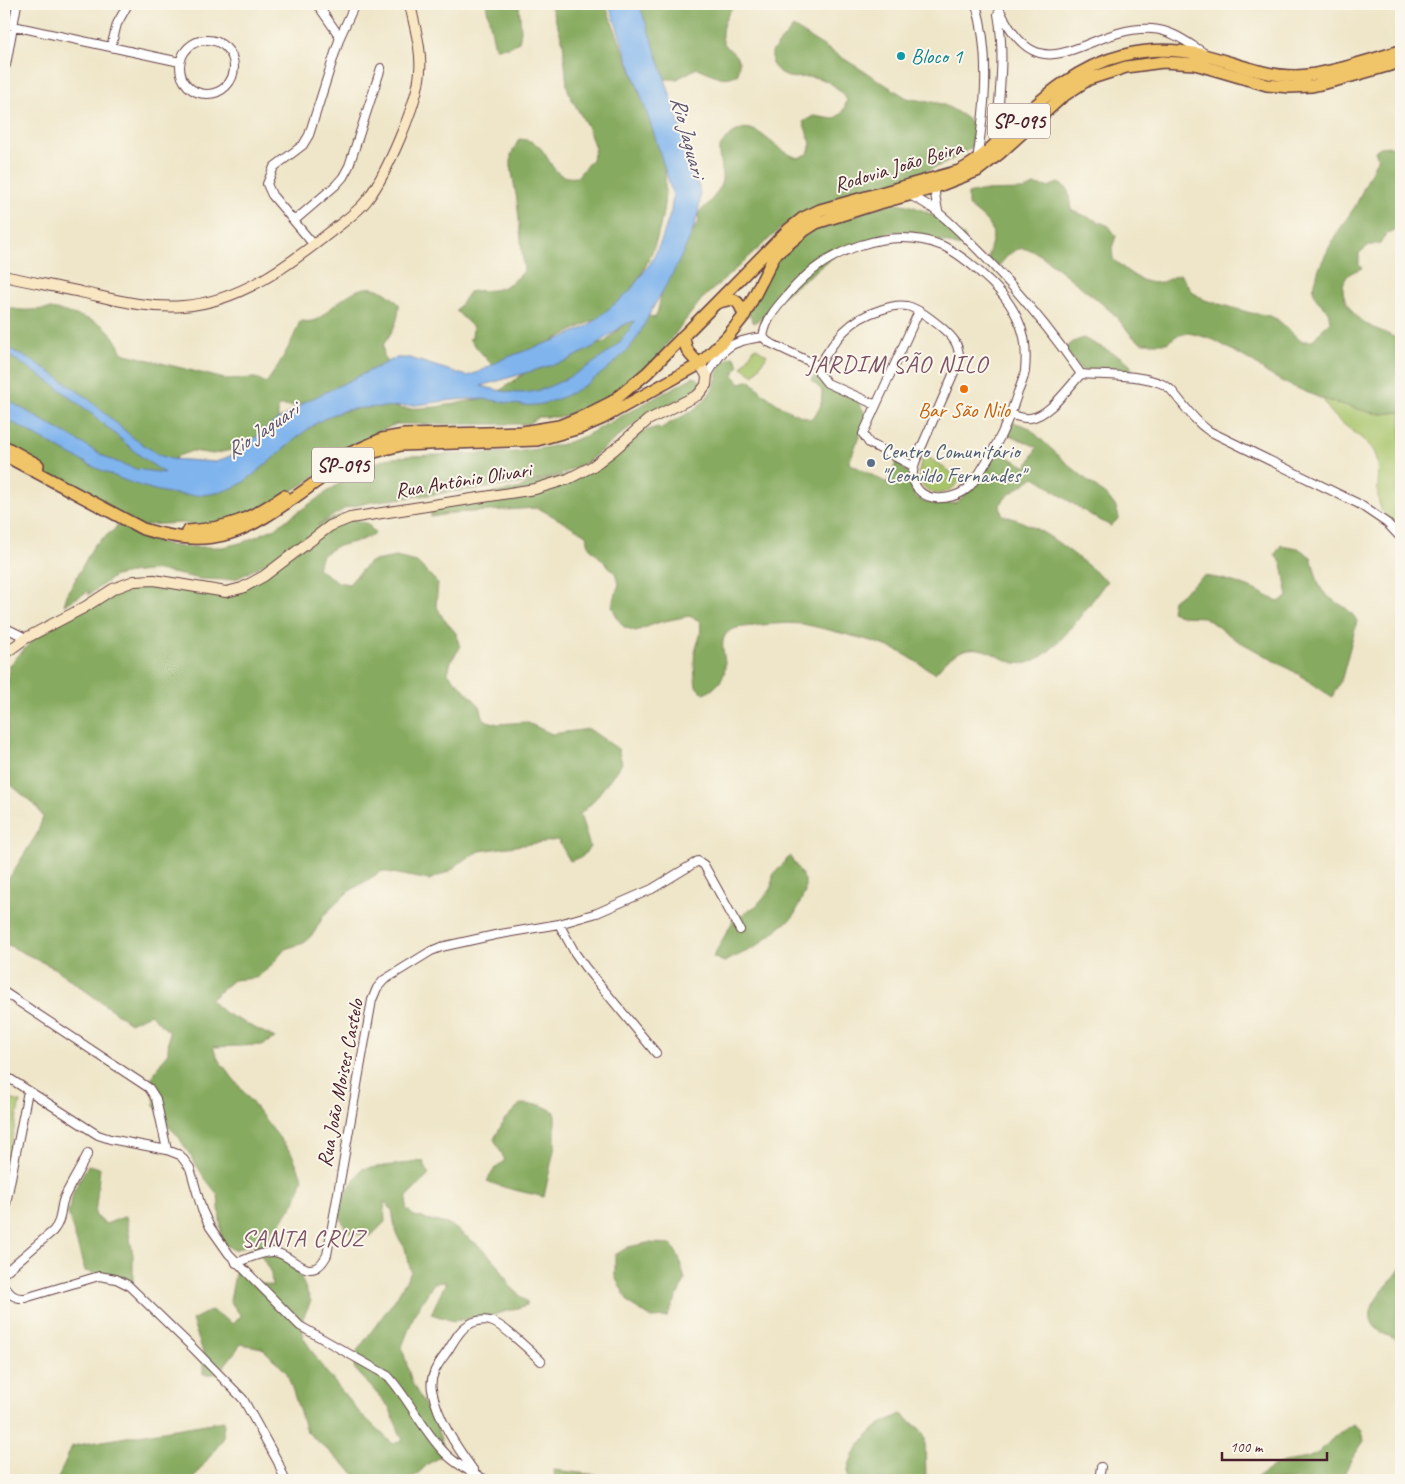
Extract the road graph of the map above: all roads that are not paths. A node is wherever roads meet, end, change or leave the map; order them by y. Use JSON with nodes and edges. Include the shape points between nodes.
{"nodes":[{"id":1,"x":17,"y":4,"type":"edge"},
{"id":2,"x":128,"y":4,"type":"edge"},
{"id":3,"x":317,"y":4,"type":"edge"},
{"id":4,"x":354,"y":4,"type":"edge"},
{"id":5,"x":410,"y":4,"type":"edge"},
{"id":6,"x":976,"y":4,"type":"edge"},
{"id":7,"x":997,"y":4,"type":"edge"},
{"id":8,"x":4,"y":24,"type":"edge"},
{"id":9,"x":12,"y":26,"type":"junction"},
{"id":10,"x":340,"y":37,"type":"junction"},
{"id":11,"x":111,"y":48,"type":"junction"},
{"id":12,"x":1401,"y":51,"type":"edge"},
{"id":13,"x":1212,"y":58,"type":"junction"},
{"id":14,"x":180,"y":62,"type":"junction"},
{"id":15,"x":1401,"y":62,"type":"edge"},
{"id":16,"x":6,"y":65,"type":"dead end"},
{"id":17,"x":381,"y":68,"type":"dead end"},
{"id":18,"x":996,"y":118,"type":"dead end"},
{"id":19,"x":977,"y":161,"type":"junction"},
{"id":20,"x":936,"y":187,"type":"junction"},
{"id":21,"x":909,"y":195,"type":"junction"},
{"id":22,"x":938,"y":210,"type":"junction"},
{"id":23,"x":294,"y":221,"type":"junction"},
{"id":24,"x":314,"y":245,"type":"junction"},
{"id":25,"x":979,"y":251,"type":"junction"},
{"id":26,"x":976,"y":268,"type":"junction"},
{"id":27,"x":4,"y":276,"type":"edge"},
{"id":28,"x":716,"y":304,"type":"junction"},
{"id":29,"x":919,"y":311,"type":"junction"},
{"id":30,"x":744,"y":316,"type":"junction"},
{"id":31,"x":684,"y":335,"type":"junction"},
{"id":32,"x":763,"y":337,"type":"junction"},
{"id":33,"x":700,"y":364,"type":"junction"},
{"id":34,"x":818,"y":366,"type":"junction"},
{"id":35,"x":1081,"y":374,"type":"junction"},
{"id":36,"x":708,"y":376,"type":"junction"},
{"id":37,"x":876,"y":405,"type":"junction"},
{"id":38,"x":1010,"y":415,"type":"junction"},
{"id":39,"x":4,"y":446,"type":"edge"},
{"id":40,"x":4,"y":455,"type":"edge"},
{"id":41,"x":913,"y":466,"type":"junction"},
{"id":42,"x":1401,"y":538,"type":"edge"},
{"id":43,"x":4,"y":627,"type":"edge"},
{"id":44,"x":26,"y":638,"type":"junction"},
{"id":45,"x":4,"y":652,"type":"edge"},
{"id":46,"x":559,"y":924,"type":"junction"},
{"id":47,"x":740,"y":930,"type":"dead end"},
{"id":48,"x":4,"y":992,"type":"edge"},
{"id":49,"x":656,"y":1053,"type":"dead end"},
{"id":50,"x":4,"y":1075,"type":"edge"},
{"id":51,"x":28,"y":1091,"type":"junction"},
{"id":52,"x":167,"y":1150,"type":"junction"},
{"id":53,"x":88,"y":1153,"type":"dead end"},
{"id":54,"x":4,"y":1214,"type":"edge"},
{"id":55,"x":236,"y":1263,"type":"junction"},
{"id":56,"x":4,"y":1273,"type":"edge"},
{"id":57,"x":4,"y":1286,"type":"edge"},
{"id":58,"x":541,"y":1361,"type":"dead end"},
{"id":59,"x":1101,"y":1467,"type":"dead end"},
{"id":60,"x":476,"y":1474,"type":"junction"},
{"id":61,"x":285,"y":1480,"type":"edge"},
{"id":62,"x":486,"y":1480,"type":"edge"},
{"id":63,"x":1099,"y":1480,"type":"edge"}],
"edges":[{"from":1,"to":9,"type":"street"},
{"from":2,"to":11,"type":"street"},
{"from":3,"to":10,"type":"street"},
{"from":4,"to":10,"type":"street"},
{"from":5,"to":24,"type":"street","via":[[420,56],[415,98],[375,188],[360,207]]},
{"from":6,"to":19,"type":"street","via":[[985,44],[986,85]]},
{"from":7,"to":13,"type":"street","via":[[1016,36],[1040,54],[1062,53],[1120,32],[1153,29],[1168,32]]},
{"from":7,"to":18,"type":"street","via":[[1003,60]]},
{"from":8,"to":9,"type":"street"},
{"from":9,"to":11,"type":"street"},
{"from":9,"to":16,"type":"street"},
{"from":10,"to":23,"type":"street","via":[[309,135],[303,145],[274,167],[267,184]]},
{"from":11,"to":14,"type":"street"},
{"from":12,"to":13,"type":"main road","name":"Rodovia João Beira","number":"SP-095","via":[[1295,76],[1270,74]]},
{"from":13,"to":19,"type":"main road","name":"Rodovia João Beira","number":"SP-095","via":[[1158,50],[1124,55],[1090,67],[1062,83]]},
{"from":14,"to":14,"type":"street","via":[[186,85],[208,94],[223,89],[234,68],[233,59],[223,44],[206,40],[189,47]]},
{"from":15,"to":20,"type":"main road","name":"Rodovia João Beira","number":"SP-095","via":[[1312,86],[1290,87],[1267,85],[1195,64],[1163,62],[1126,66],[1089,79],[1062,97],[982,168]]},
{"from":17,"to":23,"type":"street","via":[[344,177]]},
{"from":19,"to":28,"type":"main road","name":"Rodovia João Beira","number":"SP-095","via":[[959,171],[820,210],[803,218],[773,243]]},
{"from":20,"to":21,"type":"main road","name":"Rodovia João Beira","number":"SP-095"},
{"from":20,"to":22,"type":"street"},
{"from":21,"to":22,"type":"street"},
{"from":21,"to":30,"type":"main road","name":"Rodovia João Beira","number":"SP-095","via":[[816,223],[788,243],[775,255]]},
{"from":22,"to":25,"type":"street"},
{"from":23,"to":24,"type":"street"},
{"from":24,"to":27,"type":"street","via":[[276,272],[244,289],[212,302],[183,306],[129,302]]},
{"from":25,"to":26,"type":"street"},
{"from":25,"to":35,"type":"street","via":[[1036,314]]},
{"from":26,"to":32,"type":"street","via":[[958,254],[923,240],[900,238],[845,251],[828,259],[798,283],[770,315]]},
{"from":26,"to":38,"type":"street","via":[[1007,300],[1024,336],[1025,372]]},
{"from":28,"to":30,"type":"main road","via":[[734,300],[742,308]]},
{"from":28,"to":31,"type":"main road","name":"Rodovia João Beira","number":"SP-095"},
{"from":29,"to":34,"type":"street","via":[[901,306],[888,307],[863,316],[846,328]]},
{"from":29,"to":37,"type":"street"},
{"from":29,"to":41,"type":"street","via":[[950,335],[960,351],[956,370]]},
{"from":30,"to":33,"type":"main road","name":"Rodovia João Beira","number":"SP-095"},
{"from":31,"to":33,"type":"main road","via":[[688,355]]},
{"from":31,"to":39,"type":"main road","number":"SP-095","via":[[632,386],[612,402],[586,415],[559,426],[522,432],[404,435],[382,439],[339,458],[260,512],[240,522],[213,529],[187,531],[143,522]]},
{"from":32,"to":34,"type":"street"},
{"from":32,"to":36,"type":"street","via":[[734,342],[716,360]]},
{"from":33,"to":36,"type":"street"},
{"from":33,"to":40,"type":"main road","number":"SP-095","via":[[603,418],[557,435],[514,442],[401,445],[380,450],[352,460],[268,517],[233,533],[213,537],[168,536],[143,529]]},
{"from":34,"to":37,"type":"street","via":[[827,383]]},
{"from":35,"to":38,"type":"street","via":[[1039,416]]},
{"from":35,"to":42,"type":"street","via":[[1146,378],[1164,384],[1209,430],[1359,504],[1387,522]]},
{"from":36,"to":44,"type":"street","name":"Rua Antônio Olivari","via":[[706,385],[698,394],[648,420],[593,466],[568,479],[535,489],[350,518],[330,526],[264,576],[242,588],[226,592],[154,580],[134,581],[112,589]]},
{"from":37,"to":41,"type":"street","via":[[864,430],[866,439]]},
{"from":38,"to":41,"type":"street","via":[[984,466],[962,492],[939,500],[927,496],[914,482]]},
{"from":43,"to":44,"type":"street"},
{"from":44,"to":45,"type":"street","name":"Rua Antônio Olivari"},
{"from":46,"to":47,"type":"street","name":"Rua João Moises Castelo","via":[[611,907],[661,884],[694,862],[701,862]]},
{"from":46,"to":49,"type":"street","via":[[585,967]]},
{"from":46,"to":55,"type":"street","name":"Rua João Moises Castelo","via":[[441,947],[422,955],[384,980],[372,1000],[323,1263],[309,1269],[281,1254],[267,1252]]},
{"from":48,"to":52,"type":"street","via":[[149,1088],[156,1099]]},
{"from":50,"to":51,"type":"street"},
{"from":51,"to":52,"type":"street","via":[[98,1135]]},
{"from":51,"to":54,"type":"street"},
{"from":52,"to":55,"type":"street","via":[[180,1155],[190,1168],[210,1227]]},
{"from":53,"to":56,"type":"street","via":[[63,1200],[58,1225]]},
{"from":55,"to":60,"type":"street","via":[[300,1326],[388,1376],[436,1444],[457,1463]]},
{"from":57,"to":61,"type":"street","via":[[18,1299],[99,1276],[128,1285],[243,1400]]},
{"from":58,"to":60,"type":"street","via":[[502,1327],[491,1321],[479,1320],[467,1325],[436,1368],[431,1378],[435,1401],[449,1435]]},
{"from":59,"to":63,"type":"street"},
{"from":60,"to":62,"type":"street"}]}
